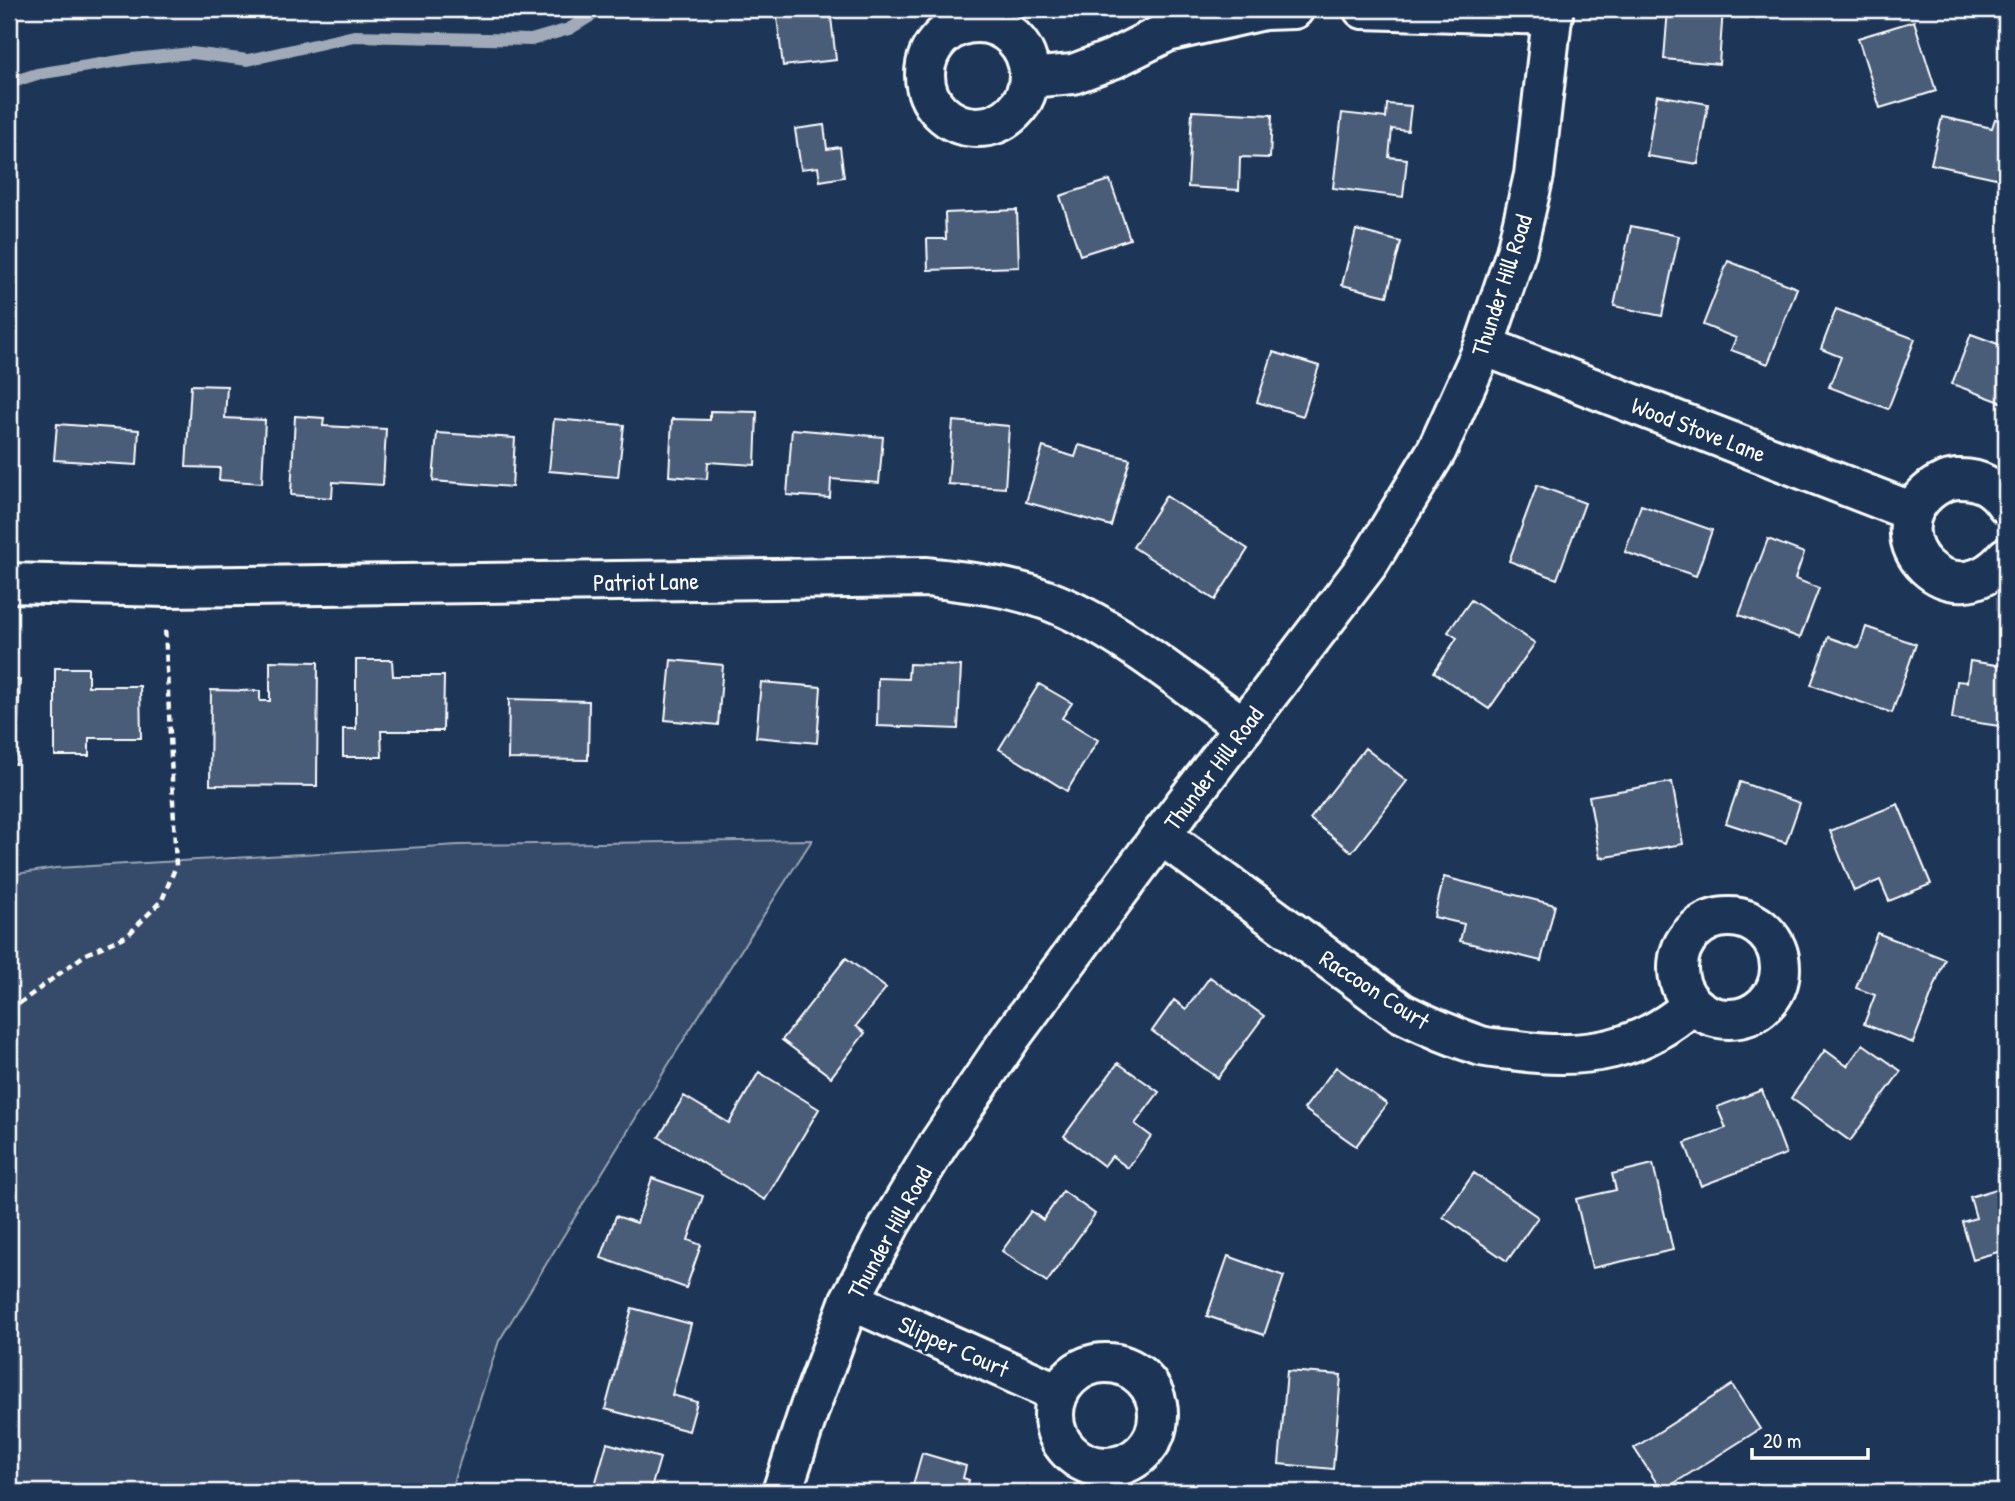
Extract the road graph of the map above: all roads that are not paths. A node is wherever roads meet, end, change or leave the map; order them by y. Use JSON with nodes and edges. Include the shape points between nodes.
{"nodes":[{"id":1,"x":1294,"y":9,"type":"edge"},
{"id":2,"x":1363,"y":9,"type":"edge"},
{"id":3,"x":1553,"y":12,"type":"edge"},
{"id":4,"x":991,"y":17,"type":"edge"},
{"id":5,"x":1029,"y":78,"type":"junction"},
{"id":6,"x":1484,"y":346,"type":"junction"},
{"id":7,"x":2006,"y":504,"type":"edge"},
{"id":8,"x":1913,"y":512,"type":"junction"},
{"id":9,"x":2006,"y":557,"type":"edge"},
{"id":10,"x":9,"y":583,"type":"edge"},
{"id":11,"x":1244,"y":727,"type":"junction"},
{"id":12,"x":1161,"y":835,"type":"junction"},
{"id":13,"x":1693,"y":1004,"type":"dead end"},
{"id":14,"x":850,"y":1300,"type":"junction"},
{"id":15,"x":1058,"y":1393,"type":"dead end"},
{"id":16,"x":782,"y":1492,"type":"edge"}],
"edges":[{"from":1,"to":5,"type":"street","via":[[1251,13],[1167,32],[1073,74]]},
{"from":2,"to":3,"type":"street"},
{"from":3,"to":6,"type":"street","name":"Thunder Hill Road","via":[[1534,175],[1516,252]]},
{"from":4,"to":5,"type":"street","via":[[1018,44]]},
{"from":4,"to":5,"type":"street","via":[[953,29],[928,55],[926,91],[935,107],[965,126],[1000,122],[1025,96]]},
{"from":6,"to":8,"type":"street","name":"Wood Stove Lane"},
{"from":6,"to":11,"type":"street","name":"Thunder Hill Road","via":[[1437,450],[1368,564]]},
{"from":7,"to":8,"type":"street","via":[[1984,483],[1951,479],[1922,497]]},
{"from":8,"to":9,"type":"street","via":[[1912,545],[1933,573],[1965,582],[1982,578]]},
{"from":10,"to":11,"type":"street","name":"Patriot Lane","via":[[167,587],[927,577],[994,586],[1048,601],[1101,625]]},
{"from":11,"to":12,"type":"street","name":"Thunder Hill Road"},
{"from":12,"to":13,"type":"street","name":"Raccoon Court","via":[[1402,1013],[1485,1047],[1589,1054],[1633,1043],[1671,1023]]},
{"from":12,"to":14,"type":"street","name":"Thunder Hill Road","via":[[939,1144]]},
{"from":14,"to":15,"type":"street","name":"Slipper Court"},
{"from":14,"to":16,"type":"street","name":"Thunder Hill Road"}]}
